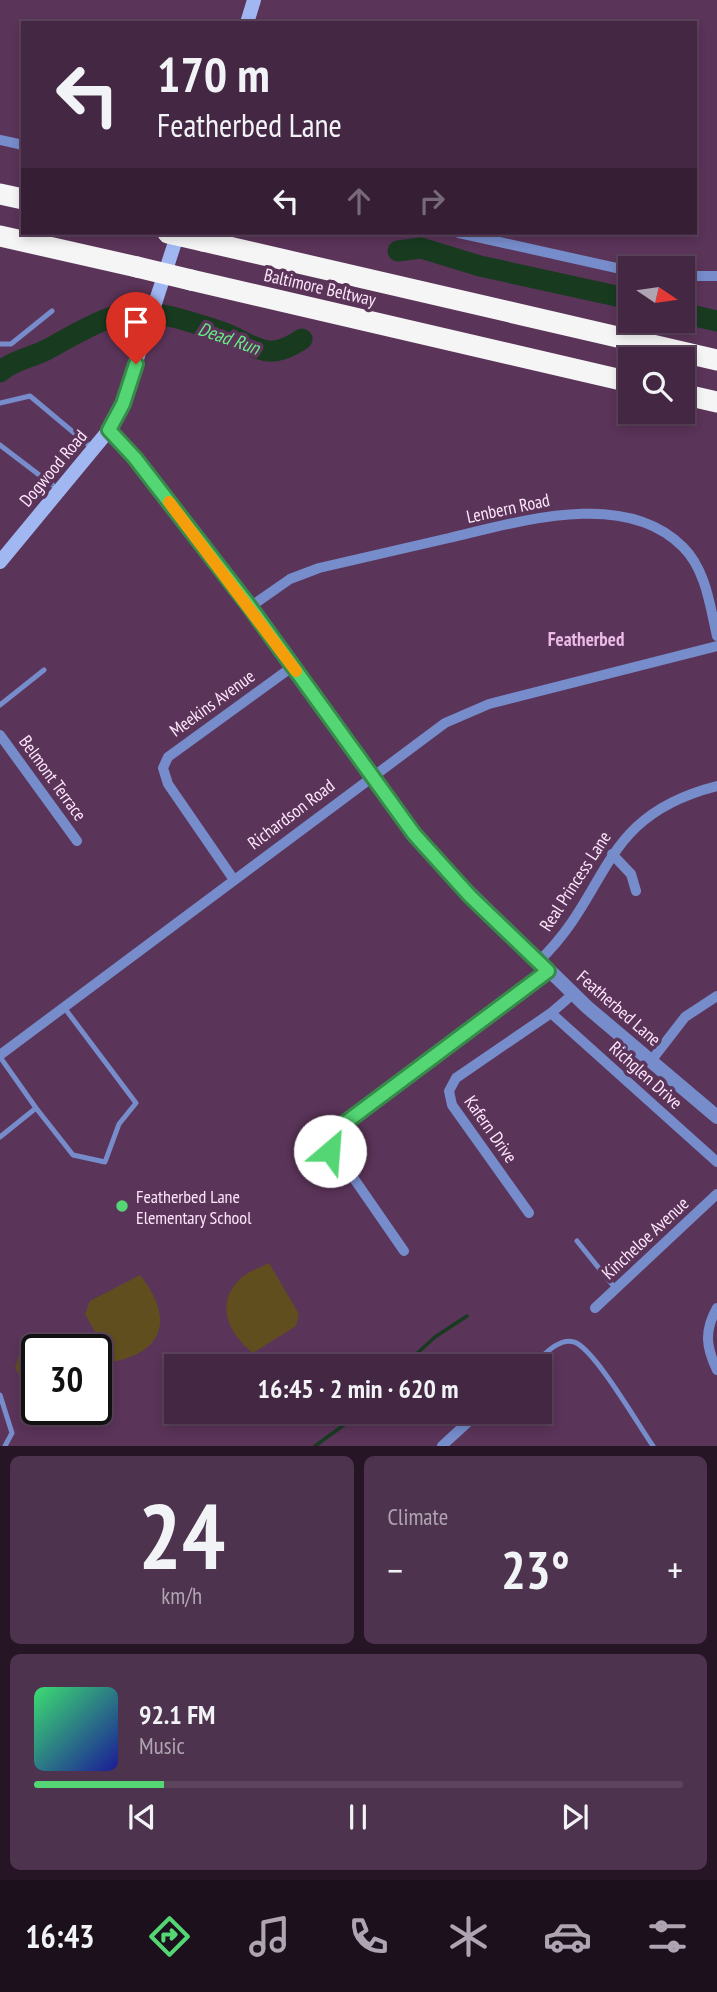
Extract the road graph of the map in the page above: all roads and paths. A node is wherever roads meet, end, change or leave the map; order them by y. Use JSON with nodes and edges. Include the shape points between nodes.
{"nodes":[{"id":1,"x":254,"y":0,"type":"edge"},
{"id":2,"x":248,"y":21,"type":"edge"},
{"id":3,"x":0,"y":140,"type":"edge"},
{"id":4,"x":21,"y":145,"type":"edge"},
{"id":5,"x":0,"y":194,"type":"edge"},
{"id":6,"x":21,"y":199,"type":"edge"},
{"id":7,"x":177,"y":235,"type":"edge"},
{"id":8,"x":177,"y":235,"type":"edge"},
{"id":9,"x":468,"y":235,"type":"edge"},
{"id":10,"x":0,"y":236,"type":"edge"},
{"id":11,"x":618,"y":268,"type":"edge"},
{"id":12,"x":695,"y":276,"type":"edge"},
{"id":13,"x":717,"y":276,"type":"edge"},
{"id":14,"x":52,"y":311,"type":"dead end"},
{"id":15,"x":0,"y":344,"type":"edge"},
{"id":16,"x":717,"y":360,"type":"edge"},
{"id":17,"x":618,"y":379,"type":"edge"},
{"id":18,"x":695,"y":397,"type":"edge"},
{"id":19,"x":717,"y":402,"type":"edge"},
{"id":20,"x":0,"y":403,"type":"edge"},
{"id":21,"x":109,"y":430,"type":"junction"},
{"id":22,"x":0,"y":445,"type":"edge"},
{"id":23,"x":94,"y":449,"type":"junction"},
{"id":24,"x":59,"y":490,"type":"junction"},
{"id":25,"x":0,"y":562,"type":"edge"},
{"id":26,"x":250,"y":607,"type":"junction"},
{"id":27,"x":717,"y":636,"type":"edge"},
{"id":28,"x":717,"y":646,"type":"edge"},
{"id":29,"x":292,"y":667,"type":"junction"},
{"id":30,"x":44,"y":670,"type":"dead end"},
{"id":31,"x":0,"y":705,"type":"edge"},
{"id":32,"x":0,"y":736,"type":"edge"},
{"id":33,"x":371,"y":776,"type":"junction"},
{"id":34,"x":717,"y":786,"type":"edge"},
{"id":35,"x":77,"y":841,"type":"dead end"},
{"id":36,"x":612,"y":854,"type":"junction"},
{"id":37,"x":234,"y":880,"type":"junction"},
{"id":38,"x":636,"y":891,"type":"dead end"},
{"id":39,"x":544,"y":966,"type":"junction"},
{"id":40,"x":573,"y":994,"type":"junction"},
{"id":41,"x":717,"y":996,"type":"edge"},
{"id":42,"x":63,"y":1006,"type":"junction"},
{"id":43,"x":551,"y":1013,"type":"junction"},
{"id":44,"x":0,"y":1056,"type":"edge"},
{"id":45,"x":651,"y":1061,"type":"junction"},
{"id":46,"x":36,"y":1108,"type":"junction"},
{"id":47,"x":717,"y":1117,"type":"edge"},
{"id":48,"x":0,"y":1137,"type":"edge"},
{"id":49,"x":717,"y":1162,"type":"edge"},
{"id":50,"x":717,"y":1194,"type":"edge"},
{"id":51,"x":529,"y":1213,"type":"dead end"},
{"id":52,"x":577,"y":1241,"type":"dead end"},
{"id":53,"x":404,"y":1251,"type":"dead end"},
{"id":54,"x":616,"y":1289,"type":"junction"},
{"id":55,"x":595,"y":1308,"type":"dead end"},
{"id":56,"x":717,"y":1308,"type":"edge"},
{"id":57,"x":547,"y":1354,"type":"edge"},
{"id":58,"x":717,"y":1370,"type":"edge"},
{"id":59,"x":0,"y":1395,"type":"edge"},
{"id":60,"x":466,"y":1424,"type":"edge"},
{"id":61,"x":453,"y":1436,"type":"junction"},
{"id":62,"x":5,"y":1446,"type":"edge"},
{"id":63,"x":442,"y":1446,"type":"edge"},
{"id":64,"x":462,"y":1446,"type":"edge"},
{"id":65,"x":653,"y":1446,"type":"edge"}],
"edges":[{"from":1,"to":2,"type":"main road"},
{"from":3,"to":4,"type":"street"},
{"from":5,"to":6,"type":"highway"},
{"from":7,"to":16,"type":"highway","name":"Baltimore Beltway","bridge":true},
{"from":8,"to":21,"type":"main road","name":"Dogwood Road","via":[[123,404]]},
{"from":9,"to":11,"type":"street"},
{"from":10,"to":17,"type":"highway","name":"Baltimore Beltway","bridge":true},
{"from":12,"to":13,"type":"street"},
{"from":14,"to":15,"type":"lane","via":[[11,344]]},
{"from":18,"to":19,"type":"highway"},
{"from":20,"to":23,"type":"lane","via":[[30,396]]},
{"from":21,"to":23,"type":"main road","name":"Dogwood Road"},
{"from":21,"to":26,"type":"street","name":"Featherbed Lane"},
{"from":22,"to":24,"type":"lane"},
{"from":23,"to":24,"type":"main road","name":"Dogwood Road"},
{"from":24,"to":25,"type":"main road","name":"Dogwood Road"},
{"from":26,"to":27,"type":"street","name":"Lenbern Road","via":[[290,579],[319,568],[543,516],[586,513],[635,520],[657,528],[684,548],[697,565]]},
{"from":26,"to":29,"type":"street","name":"Featherbed Lane"},
{"from":28,"to":33,"type":"street","name":"Richardson Road","via":[[472,709]]},
{"from":29,"to":33,"type":"street","name":"Featherbed Lane"},
{"from":29,"to":37,"type":"street","name":"Meekins Avenue","via":[[165,761],[163,768],[168,783]]},
{"from":30,"to":31,"type":"lane"},
{"from":32,"to":35,"type":"street","name":"Belmont Terrace"},
{"from":33,"to":37,"type":"street","name":"Richardson Road"},
{"from":33,"to":39,"type":"street","name":"Featherbed Lane","via":[[435,859]]},
{"from":34,"to":36,"type":"street","name":"Real Princess Lane","via":[[656,811]]},
{"from":36,"to":38,"type":"street","via":[[631,874]]},
{"from":36,"to":39,"type":"street","name":"Real Princess Lane"},
{"from":37,"to":42,"type":"street","name":"Richardson Road"},
{"from":39,"to":40,"type":"street","name":"Featherbed Lane"},
{"from":39,"to":53,"type":"street","name":"Real Princess Lane","via":[[471,1032],[418,1066],[331,1137],[330,1151]]},
{"from":40,"to":43,"type":"street","name":"Kafern Drive"},
{"from":40,"to":45,"type":"street","name":"Featherbed Lane"},
{"from":41,"to":45,"type":"street","via":[[685,1017]]},
{"from":42,"to":44,"type":"street","name":"Richardson Road"},
{"from":42,"to":46,"type":"lane","via":[[136,1103],[119,1124],[105,1162],[73,1156]]},
{"from":43,"to":49,"type":"street","name":"Richglen Drive"},
{"from":43,"to":51,"type":"street","name":"Kafern Drive","via":[[456,1078],[449,1091],[452,1105]]},
{"from":44,"to":46,"type":"lane"},
{"from":45,"to":47,"type":"street","name":"Featherbed Lane"},
{"from":46,"to":48,"type":"lane"},
{"from":50,"to":54,"type":"street","name":"Kincheloe Avenue"},
{"from":52,"to":54,"type":"lane"},
{"from":54,"to":55,"type":"street","name":"Kincheloe Avenue"},
{"from":56,"to":58,"type":"street","via":[[707,1345]]},
{"from":57,"to":65,"type":"lane","via":[[563,1342],[573,1341],[584,1348],[599,1363]]},
{"from":59,"to":62,"type":"lane","via":[[12,1433]]},
{"from":60,"to":61,"type":"street"},
{"from":61,"to":63,"type":"street"},
{"from":61,"to":64,"type":"street"}]}
